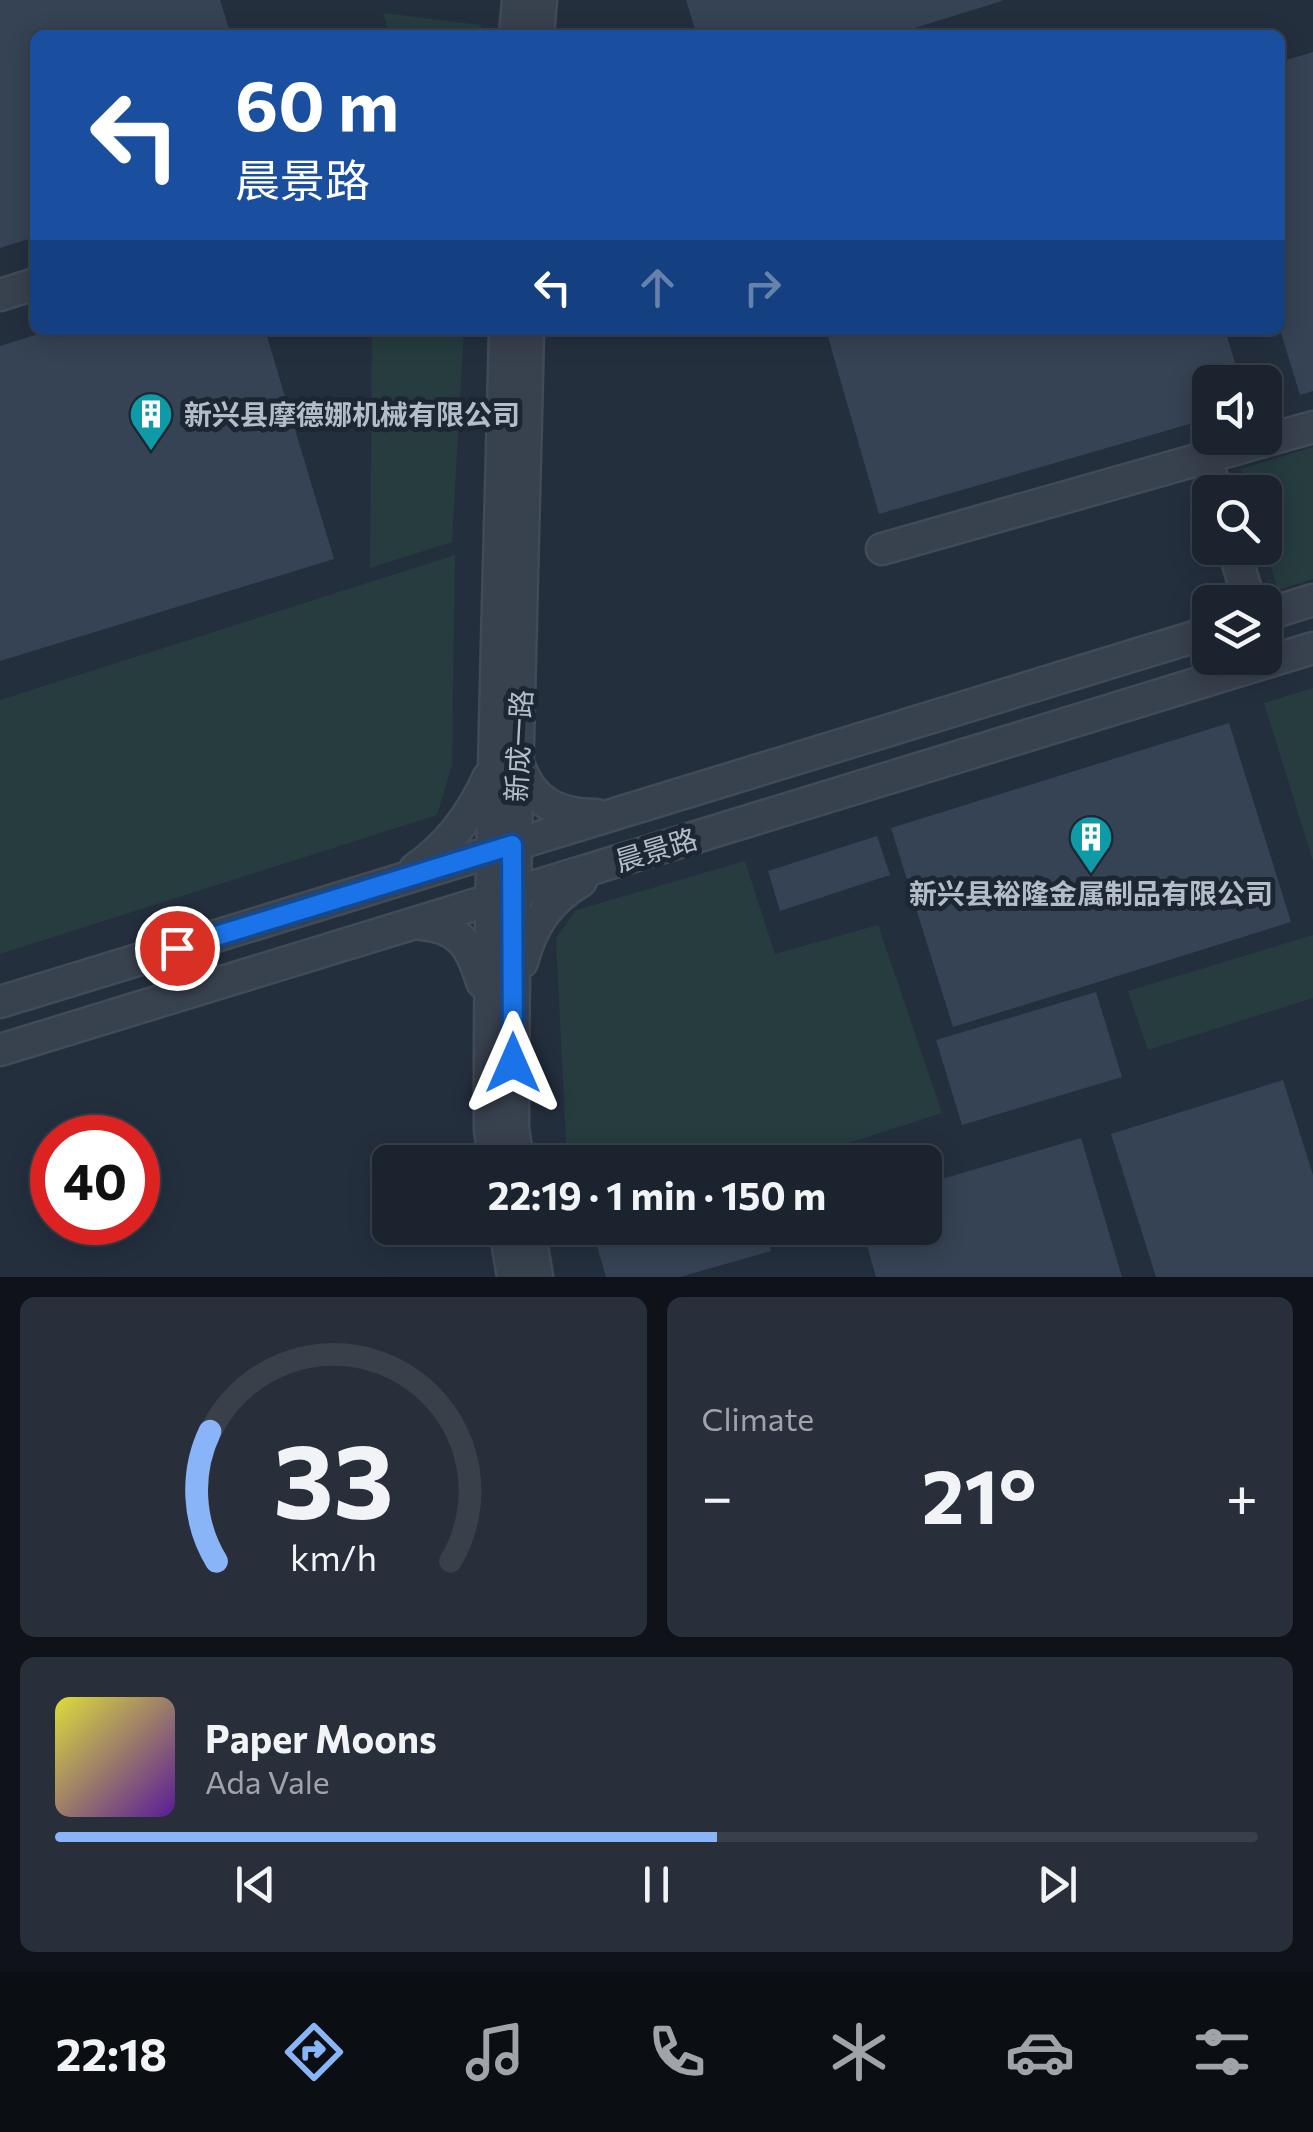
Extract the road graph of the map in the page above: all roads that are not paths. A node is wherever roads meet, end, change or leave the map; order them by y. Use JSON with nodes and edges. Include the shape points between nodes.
{"nodes":[{"id":1,"x":518,"y":0,"type":"edge"},
{"id":2,"x":541,"y":0,"type":"edge"},
{"id":3,"x":515,"y":30,"type":"edge"},
{"id":4,"x":538,"y":30,"type":"edge"},
{"id":5,"x":30,"y":286,"type":"edge"},
{"id":6,"x":0,"y":295,"type":"edge"},
{"id":7,"x":505,"y":335,"type":"edge"},
{"id":8,"x":528,"y":335,"type":"edge"},
{"id":9,"x":1313,"y":427,"type":"edge"},
{"id":10,"x":1206,"y":458,"type":"junction"},
{"id":11,"x":1211,"y":475,"type":"edge"},
{"id":12,"x":882,"y":549,"type":"dead end"},
{"id":13,"x":1313,"y":600,"type":"edge"},
{"id":14,"x":1282,"y":610,"type":"edge"},
{"id":15,"x":1192,"y":638,"type":"edge"},
{"id":16,"x":1313,"y":648,"type":"edge"},
{"id":17,"x":506,"y":764,"type":"junction"},
{"id":18,"x":609,"y":816,"type":"junction"},
{"id":19,"x":501,"y":848,"type":"junction"},
{"id":20,"x":608,"y":864,"type":"junction"},
{"id":21,"x":389,"y":883,"type":"junction"},
{"id":22,"x":501,"y":897,"type":"junction"},
{"id":23,"x":413,"y":924,"type":"junction"},
{"id":24,"x":0,"y":1002,"type":"edge"},
{"id":25,"x":501,"y":1003,"type":"junction"},
{"id":26,"x":0,"y":1050,"type":"edge"},
{"id":27,"x":492,"y":1145,"type":"edge"},
{"id":28,"x":516,"y":1145,"type":"edge"},
{"id":29,"x":508,"y":1245,"type":"edge"},
{"id":30,"x":532,"y":1245,"type":"edge"},
{"id":31,"x":513,"y":1277,"type":"edge"},
{"id":32,"x":537,"y":1277,"type":"edge"}],
"edges":[{"from":1,"to":3,"type":"street"},
{"from":2,"to":4,"type":"street"},
{"from":5,"to":6,"type":"street"},
{"from":7,"to":17,"type":"street","name":"新成一路"},
{"from":8,"to":17,"type":"street","name":"新成一路"},
{"from":9,"to":10,"type":"street"},
{"from":10,"to":11,"type":"street"},
{"from":10,"to":12,"type":"street"},
{"from":13,"to":14,"type":"street"},
{"from":15,"to":18,"type":"street","name":"晨景路"},
{"from":16,"to":20,"type":"street","name":"晨景路"},
{"from":17,"to":18,"type":"street","via":[[550,808]]},
{"from":17,"to":19,"type":"street","name":"新成一路"},
{"from":17,"to":21,"type":"street","via":[[442,848]]},
{"from":18,"to":19,"type":"street","name":"晨景路"},
{"from":19,"to":21,"type":"street","name":"晨景路"},
{"from":19,"to":22,"type":"street","name":"新成一路"},
{"from":20,"to":22,"type":"street","name":"晨景路"},
{"from":20,"to":25,"type":"street","via":[[550,903],[532,928]]},
{"from":21,"to":24,"type":"street","name":"晨景路"},
{"from":22,"to":23,"type":"street","name":"晨景路"},
{"from":22,"to":25,"type":"street","name":"新成一路"},
{"from":23,"to":25,"type":"street","via":[[458,932]]},
{"from":23,"to":26,"type":"street","name":"晨景路"},
{"from":25,"to":27,"type":"street","name":"新成一路"},
{"from":25,"to":28,"type":"street","name":"新成一路"},
{"from":29,"to":31,"type":"street"},
{"from":30,"to":32,"type":"street"}]}
